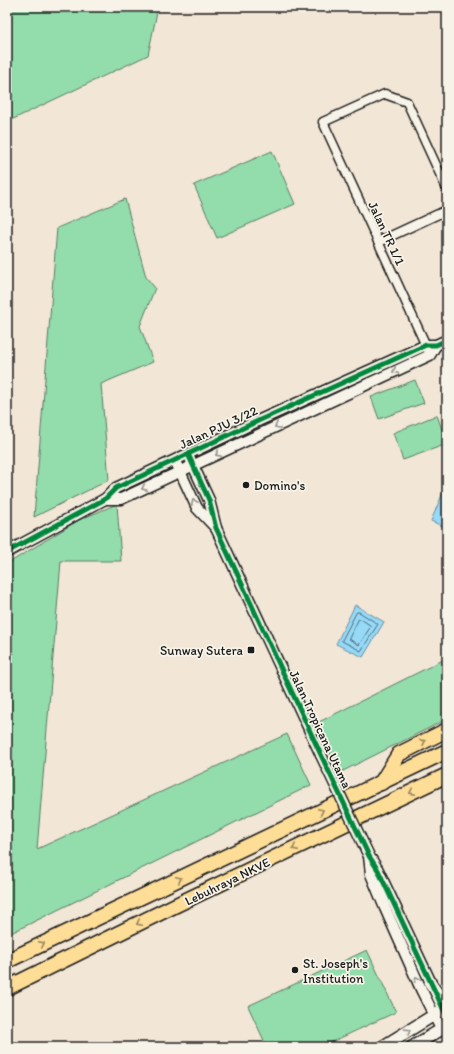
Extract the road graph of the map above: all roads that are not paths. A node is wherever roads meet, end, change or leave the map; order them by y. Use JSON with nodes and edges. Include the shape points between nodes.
{"nodes":[{"id":1,"x":447,"y":189,"type":"edge"},
{"id":2,"x":447,"y":210,"type":"edge"},
{"id":3,"x":378,"y":242,"type":"junction"},
{"id":4,"x":447,"y":340,"type":"edge"},
{"id":5,"x":426,"y":344,"type":"junction"},
{"id":6,"x":436,"y":345,"type":"junction"},
{"id":7,"x":430,"y":355,"type":"junction"},
{"id":8,"x":188,"y":454,"type":"junction"},
{"id":9,"x":174,"y":460,"type":"junction"},
{"id":10,"x":194,"y":466,"type":"junction"},
{"id":11,"x":180,"y":472,"type":"junction"},
{"id":12,"x":105,"y":499,"type":"junction"},
{"id":13,"x":216,"y":528,"type":"junction"},
{"id":14,"x":7,"y":552,"type":"edge"},
{"id":15,"x":447,"y":730,"type":"edge"},
{"id":16,"x":447,"y":751,"type":"edge"},
{"id":17,"x":447,"y":775,"type":"edge"},
{"id":18,"x":381,"y":783,"type":"junction"},
{"id":19,"x":369,"y":856,"type":"junction"},
{"id":20,"x":7,"y":961,"type":"edge"},
{"id":21,"x":430,"y":983,"type":"junction"},
{"id":22,"x":7,"y":988,"type":"edge"},
{"id":23,"x":447,"y":997,"type":"edge"},
{"id":24,"x":442,"y":1012,"type":"edge"},
{"id":25,"x":444,"y":1027,"type":"edge"},
{"id":26,"x":382,"y":1047,"type":"edge"},
{"id":27,"x":412,"y":1047,"type":"edge"}],
"edges":[{"from":1,"to":3,"type":"street","name":"Jalan TR 1/1","via":[[407,102],[385,94],[323,122]]},
{"from":2,"to":3,"type":"street"},
{"from":3,"to":5,"type":"street","name":"Jalan TR 1/1"},
{"from":4,"to":6,"type":"street"},
{"from":5,"to":6,"type":"street"},
{"from":5,"to":7,"type":"street","name":"Jalan TR 1/1"},
{"from":5,"to":8,"type":"street","name":"Jalan PJU 3/22"},
{"from":6,"to":7,"type":"street"},
{"from":7,"to":10,"type":"street","name":"Jalan PJU 3/22","one_way":true},
{"from":8,"to":9,"type":"street","name":"Jalan PJU 3/22"},
{"from":8,"to":10,"type":"street","name":"Jalan Tropicana Utama"},
{"from":9,"to":11,"type":"street","name":"Jalan Tropicana Utama"},
{"from":9,"to":12,"type":"street","name":"Jalan PJU 3/22","via":[[116,488]]},
{"from":10,"to":11,"type":"street","name":"Jalan PJU 3/22"},
{"from":10,"to":13,"type":"street","name":"Jalan Tropicana Utama","via":[[209,500]]},
{"from":11,"to":12,"type":"street","name":"Jalan PJU 3/22","one_way":true,"via":[[121,499]]},
{"from":13,"to":11,"type":"street","name":"Jalan Tropicana Utama","one_way":true,"via":[[197,508]]},
{"from":12,"to":14,"type":"street","name":"Jalan PJU 3/22"},
{"from":13,"to":19,"type":"street","name":"Jalan Tropicana Utama","bridge":true},
{"from":18,"to":15,"type":"highway","one_way":true,"via":[[399,754]]},
{"from":16,"to":18,"type":"highway","name":"Lebuhraya NKVE"},
{"from":17,"to":22,"type":"highway","name":"Lebuhraya NKVE","one_way":true},
{"from":20,"to":18,"type":"highway","name":"Lebuhraya NKVE","one_way":true},
{"from":19,"to":21,"type":"street","name":"Jalan Tropicana Utama","via":[[378,870]]},
{"from":24,"to":19,"type":"street","name":"Jalan Tropicana Utama","one_way":true,"via":[[371,874]]},
{"from":21,"to":23,"type":"main road","via":[[439,995]]},
{"from":21,"to":24,"type":"street","name":"Jalan Tropicana Utama"},
{"from":24,"to":25,"type":"street"},
{"from":26,"to":24,"type":"main road","one_way":true},
{"from":25,"to":27,"type":"main road"}]}
